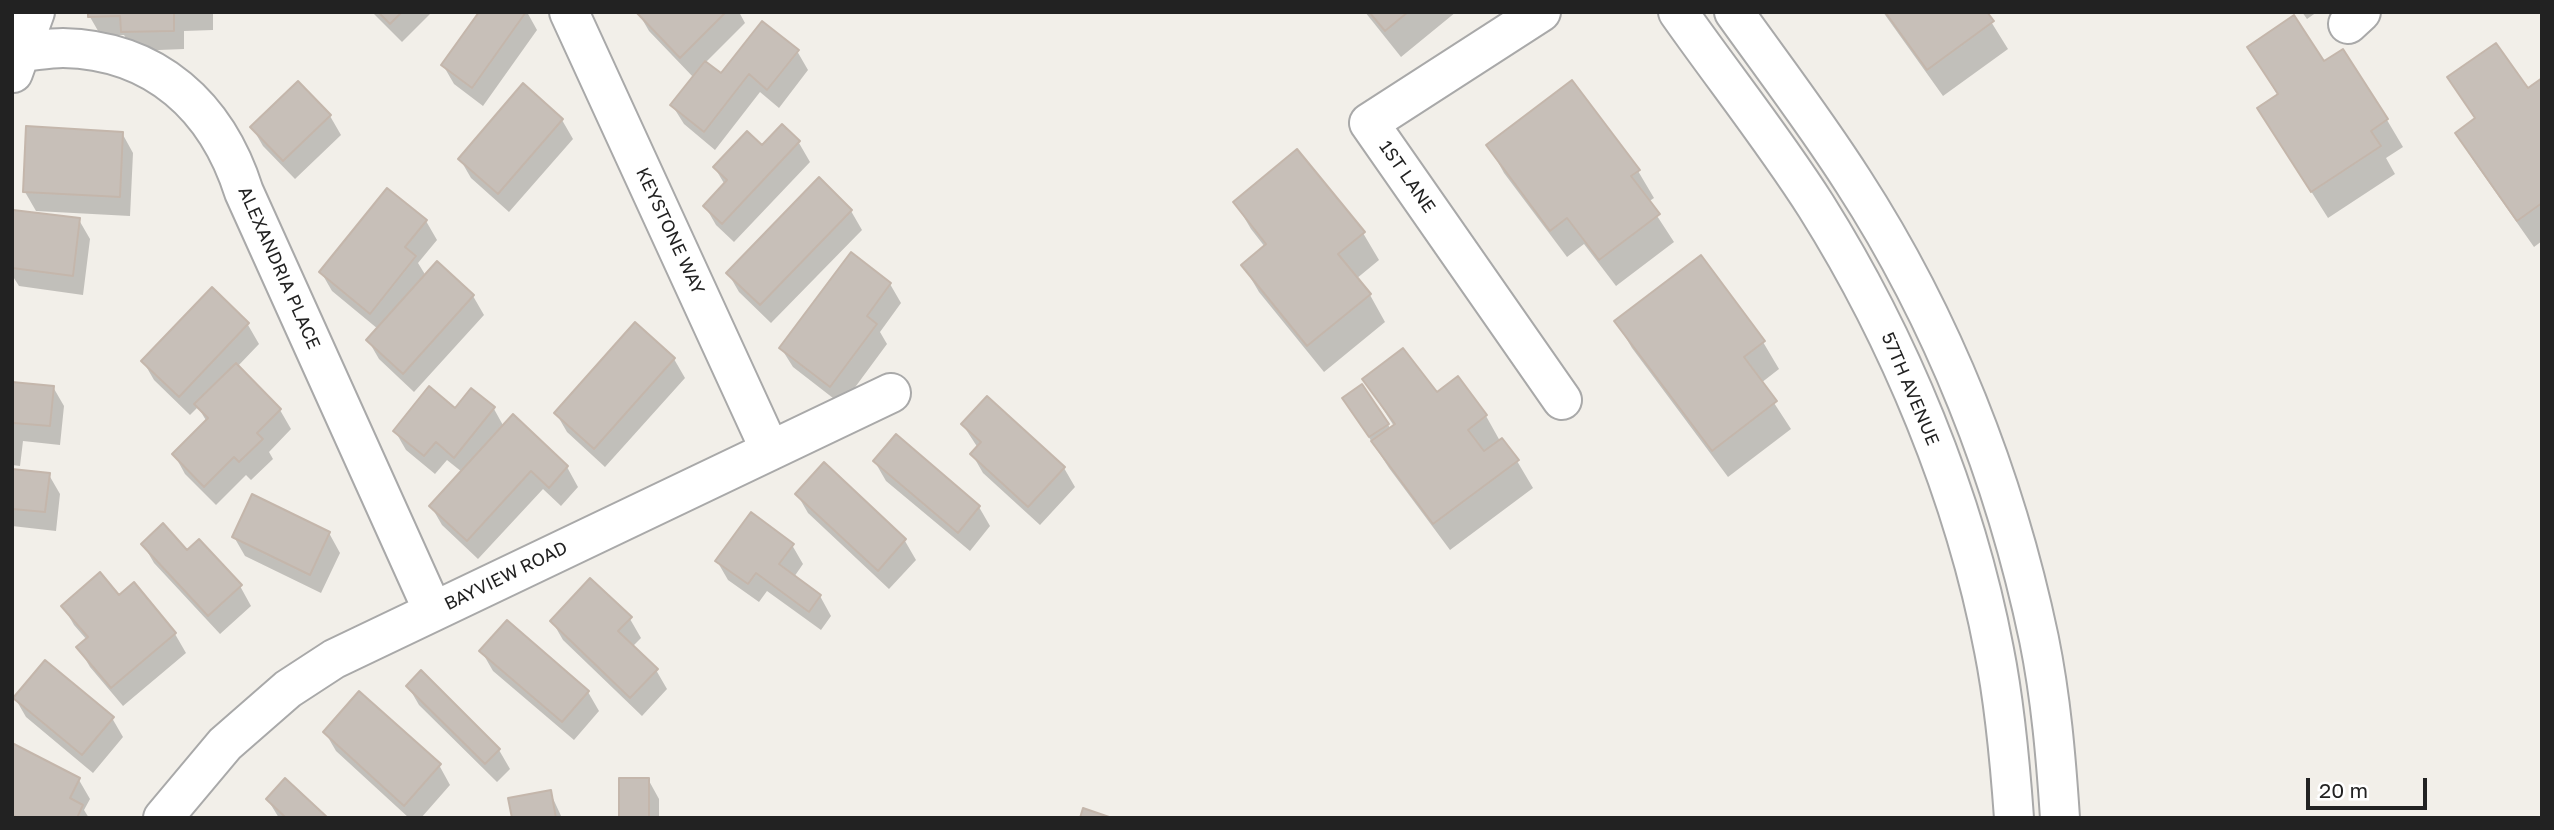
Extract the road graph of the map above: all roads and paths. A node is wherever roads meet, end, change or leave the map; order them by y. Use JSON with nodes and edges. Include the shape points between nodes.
{"nodes":[{"id":1,"x":34,"y":12,"type":"edge"},
{"id":2,"x":569,"y":12,"type":"edge"},
{"id":3,"x":1541,"y":12,"type":"edge"},
{"id":4,"x":1678,"y":12,"type":"edge"},
{"id":5,"x":1734,"y":12,"type":"edge"},
{"id":6,"x":16,"y":63,"type":"edge"},
{"id":7,"x":891,"y":393,"type":"dead end"},
{"id":8,"x":1562,"y":400,"type":"dead end"},
{"id":9,"x":771,"y":450,"type":"junction"},
{"id":10,"x":433,"y":611,"type":"junction"},
{"id":11,"x":163,"y":818,"type":"edge"},
{"id":12,"x":2014,"y":818,"type":"edge"},
{"id":13,"x":2060,"y":818,"type":"edge"}],
"edges":[{"from":1,"to":6,"type":"street"},
{"from":2,"to":9,"type":"street","name":"KEYSTONE WAY"},
{"from":3,"to":8,"type":"street","name":"1ST LANE","via":[[1369,123]]},
{"from":4,"to":12,"type":"street","name":"57TH AVENUE","via":[[1815,205],[1869,298],[1915,394],[1962,520],[1994,649]]},
{"from":5,"to":13,"type":"street","via":[[1853,180],[1909,276],[1958,376],[2005,506],[2039,640]]},
{"from":6,"to":10,"type":"street","name":"ALEXANDRIA PLACE","via":[[61,48],[123,58],[178,88],[220,134]]},
{"from":7,"to":9,"type":"street","name":"BAYVIEW ROAD"},
{"from":9,"to":10,"type":"street","name":"BAYVIEW ROAD"},
{"from":10,"to":11,"type":"street","name":"BAYVIEW ROAD","via":[[334,659],[288,690],[225,744]]}]}
